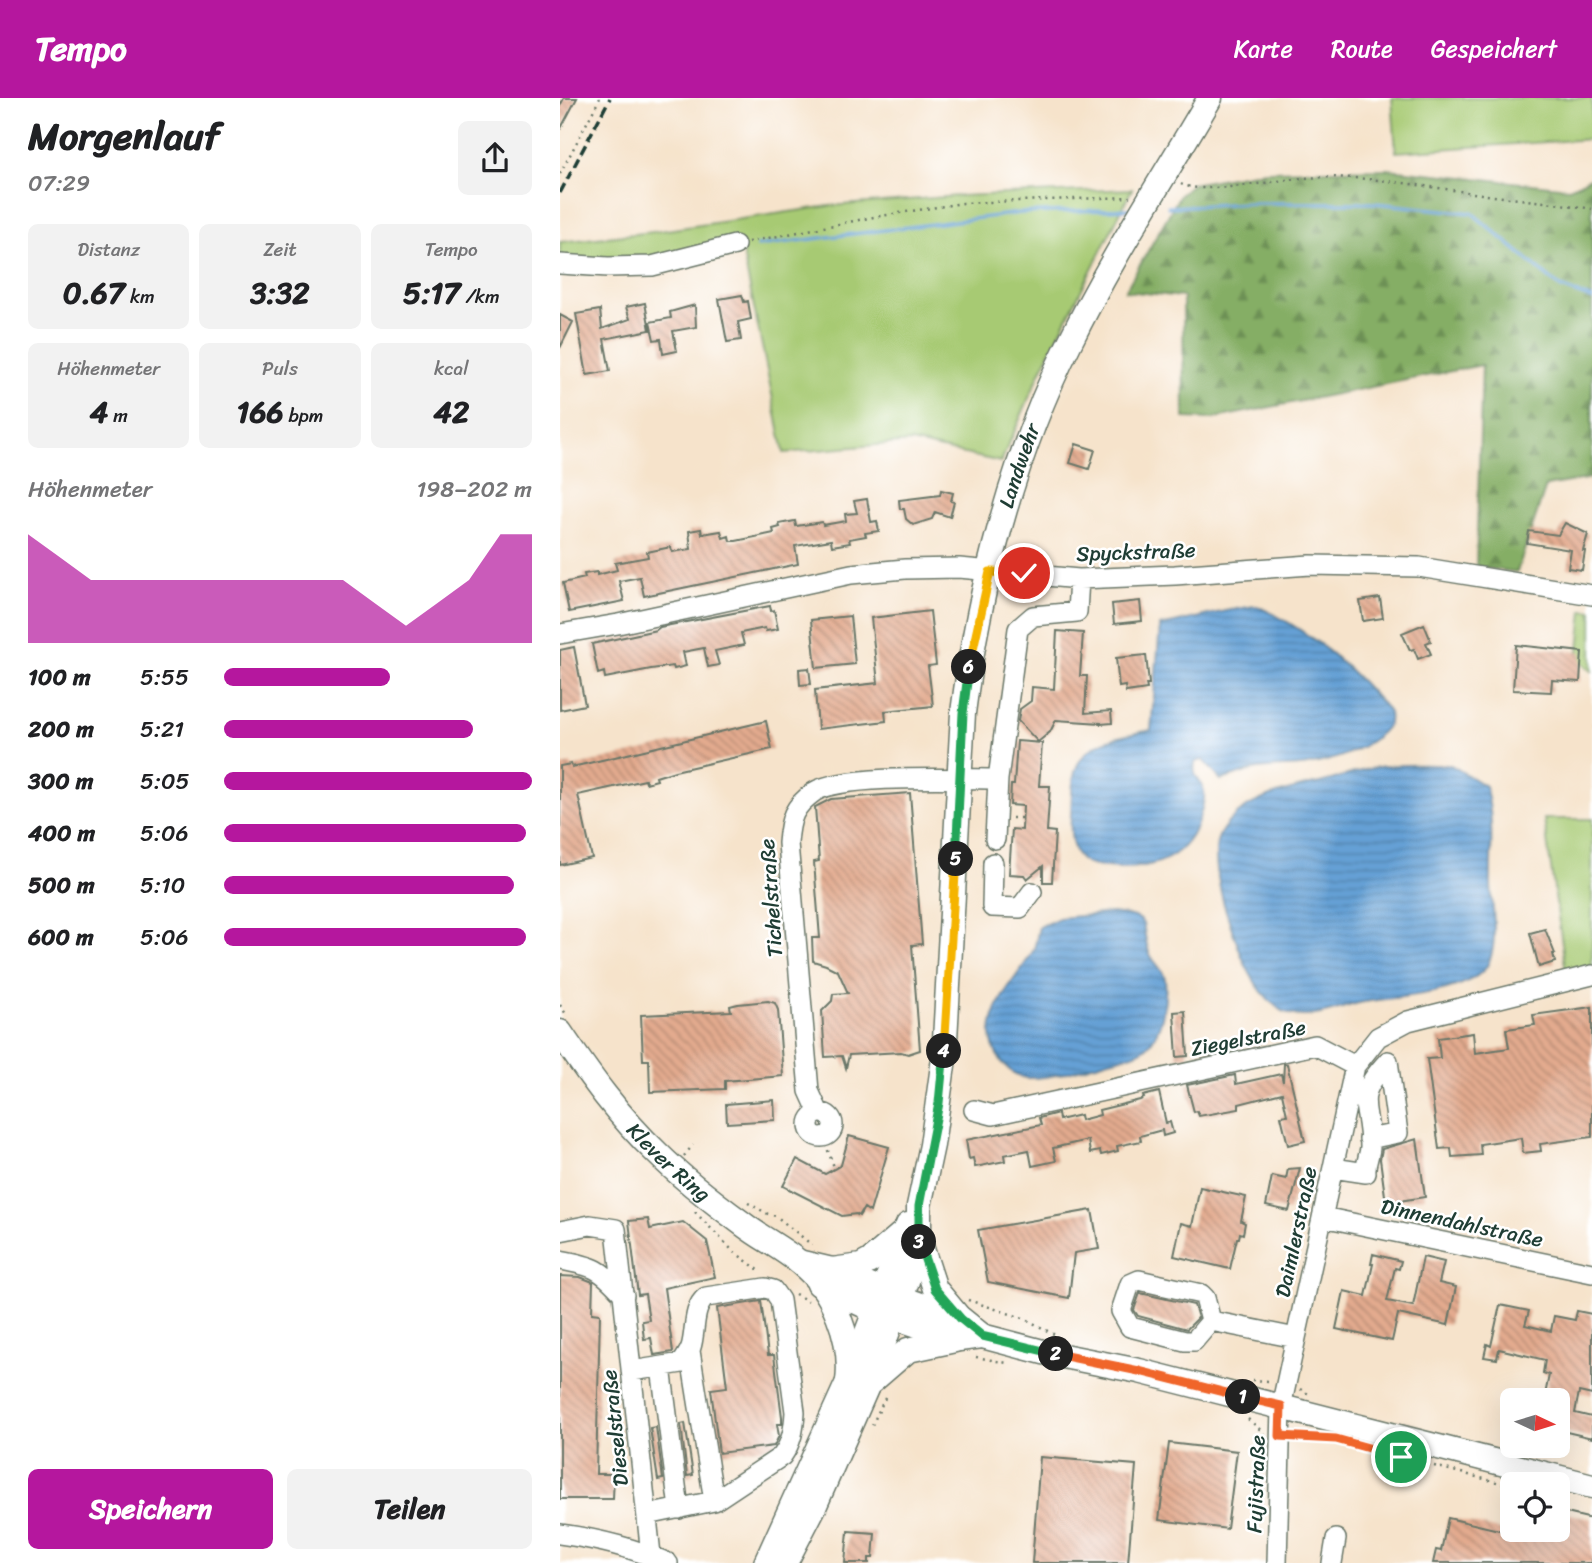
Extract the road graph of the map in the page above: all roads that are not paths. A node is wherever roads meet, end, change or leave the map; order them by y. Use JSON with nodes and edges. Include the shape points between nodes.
{"nodes":[{"id":1,"x":1210,"y":98,"type":"edge"},
{"id":2,"x":735,"y":245,"type":"road end"},
{"id":3,"x":560,"y":264,"type":"edge"},
{"id":4,"x":990,"y":572,"type":"junction"},
{"id":5,"x":1079,"y":579,"type":"junction"},
{"id":6,"x":1592,"y":595,"type":"edge"},
{"id":7,"x":560,"y":634,"type":"edge"},
{"id":8,"x":959,"y":779,"type":"junction"},
{"id":9,"x":998,"y":779,"type":"junction"},
{"id":10,"x":995,"y":839,"type":"dead end"},
{"id":11,"x":993,"y":863,"type":"dead end"},
{"id":12,"x":1032,"y":892,"type":"dead end"},
{"id":13,"x":1592,"y":975,"type":"edge"},
{"id":14,"x":564,"y":1024,"type":"edge"},
{"id":15,"x":1355,"y":1066,"type":"junction"},
{"id":16,"x":974,"y":1110,"type":"dead end"},
{"id":17,"x":823,"y":1137,"type":"road end"},
{"id":18,"x":1369,"y":1139,"type":"dead end"},
{"id":19,"x":1334,"y":1168,"type":"junction"},
{"id":20,"x":1323,"y":1217,"type":"junction"},
{"id":21,"x":560,"y":1231,"type":"edge"},
{"id":22,"x":912,"y":1235,"type":"junction"},
{"id":23,"x":560,"y":1260,"type":"edge"},
{"id":24,"x":1592,"y":1273,"type":"edge"},
{"id":25,"x":826,"y":1277,"type":"junction"},
{"id":26,"x":624,"y":1295,"type":"junction"},
{"id":27,"x":889,"y":1305,"type":"junction"},
{"id":28,"x":1211,"y":1321,"type":"junction"},
{"id":29,"x":969,"y":1330,"type":"junction"},
{"id":30,"x":1296,"y":1338,"type":"junction"},
{"id":31,"x":690,"y":1351,"type":"junction"},
{"id":32,"x":661,"y":1367,"type":"junction"},
{"id":33,"x":632,"y":1371,"type":"junction"},
{"id":34,"x":858,"y":1383,"type":"junction"},
{"id":35,"x":1283,"y":1396,"type":"junction"},
{"id":36,"x":1592,"y":1486,"type":"edge"},
{"id":37,"x":714,"y":1501,"type":"junction"},
{"id":38,"x":679,"y":1509,"type":"junction"},
{"id":39,"x":647,"y":1515,"type":"junction"},
{"id":40,"x":560,"y":1534,"type":"edge"},
{"id":41,"x":1336,"y":1539,"type":"dead end"},
{"id":42,"x":657,"y":1560,"type":"edge"},
{"id":43,"x":766,"y":1563,"type":"edge"},
{"id":44,"x":785,"y":1563,"type":"edge"},
{"id":45,"x":1277,"y":1563,"type":"edge"},
{"id":46,"x":1332,"y":1563,"type":"edge"}],
"edges":[{"from":1,"to":4,"type":"main road","name":"Landwehr","via":[[1069,343],[1027,442]]},
{"from":2,"to":3,"type":"street","via":[[652,266]]},
{"from":4,"to":5,"type":"street","name":"Spyckstraße"},
{"from":4,"to":7,"type":"street","name":"Spyckstraße","via":[[959,568],[851,574]]},
{"from":4,"to":8,"type":"main road","name":"Landwehr","via":[[969,669]]},
{"from":5,"to":6,"type":"street","name":"Spyckstraße","via":[[1310,565],[1419,567]]},
{"from":5,"to":9,"type":"street","via":[[1076,612],[1032,617],[1018,629]]},
{"from":8,"to":9,"type":"street","name":"Tichelstraße"},
{"from":8,"to":17,"type":"street","name":"Tichelstraße","via":[[847,782],[816,791],[790,819],[788,842],[809,1091],[819,1113],[810,1120],[810,1129]]},
{"from":8,"to":22,"type":"main road","name":"Landwehr","via":[[944,1058]]},
{"from":9,"to":10,"type":"street"},
{"from":11,"to":12,"type":"street","via":[[992,907],[1020,908]]},
{"from":13,"to":15,"type":"street","via":[[1408,1021],[1378,1037]]},
{"from":14,"to":25,"type":"main road","name":"Klever Ring","via":[[590,1077],[656,1152],[762,1239],[808,1255]]},
{"from":15,"to":16,"type":"street","name":"Ziegelstraße","via":[[1315,1045],[993,1115]]},
{"from":15,"to":19,"type":"street","name":"Daimlerstraße"},
{"from":18,"to":19,"type":"street","via":[[1366,1173]]},
{"from":19,"to":20,"type":"street","name":"Daimlerstraße"},
{"from":20,"to":24,"type":"street","name":"Dinnendahlstraße"},
{"from":20,"to":30,"type":"street","name":"Daimlerstraße"},
{"from":21,"to":26,"type":"street","name":"Dieselstraße","via":[[590,1225],[616,1228]]},
{"from":22,"to":25,"type":"main road","via":[[861,1266]]},
{"from":22,"to":27,"type":"main road","name":"Landwehr"},
{"from":22,"to":29,"type":"main road","via":[[935,1289]]},
{"from":23,"to":26,"type":"street","via":[[586,1264],[604,1273]]},
{"from":25,"to":27,"type":"main road","name":"Klever Ring"},
{"from":25,"to":34,"type":"main road"},
{"from":26,"to":33,"type":"street","name":"Dieselstraße"},
{"from":27,"to":29,"type":"main road","name":"Klever Ring"},
{"from":27,"to":34,"type":"main road"},
{"from":28,"to":28,"type":"street","via":[[1195,1341],[1185,1341],[1130,1327],[1121,1311],[1130,1284],[1139,1280],[1201,1294]]},
{"from":28,"to":30,"type":"street"},
{"from":29,"to":34,"type":"main road","via":[[908,1350]]},
{"from":29,"to":35,"type":"main road","name":"Klever Ring","via":[[1043,1352]]},
{"from":30,"to":35,"type":"street","name":"Daimlerstraße"},
{"from":31,"to":32,"type":"street","via":[[682,1363]]},
{"from":31,"to":37,"type":"street"},
{"from":31,"to":37,"type":"street","via":[[697,1309],[706,1297],[765,1288],[777,1294],[795,1412],[789,1447]]},
{"from":32,"to":33,"type":"street"},
{"from":32,"to":38,"type":"street"},
{"from":33,"to":39,"type":"street","name":"Dieselstraße"},
{"from":34,"to":43,"type":"main road"},
{"from":34,"to":44,"type":"main road","via":[[814,1507]]},
{"from":35,"to":36,"type":"main road","name":"Klever Ring"},
{"from":35,"to":45,"type":"street","name":"Fujistraße"},
{"from":37,"to":38,"type":"street"},
{"from":38,"to":39,"type":"street"},
{"from":39,"to":42,"type":"street","name":"Dieselstraße"},
{"from":40,"to":42,"type":"street","via":[[614,1544]]},
{"from":41,"to":46,"type":"street"}]}
